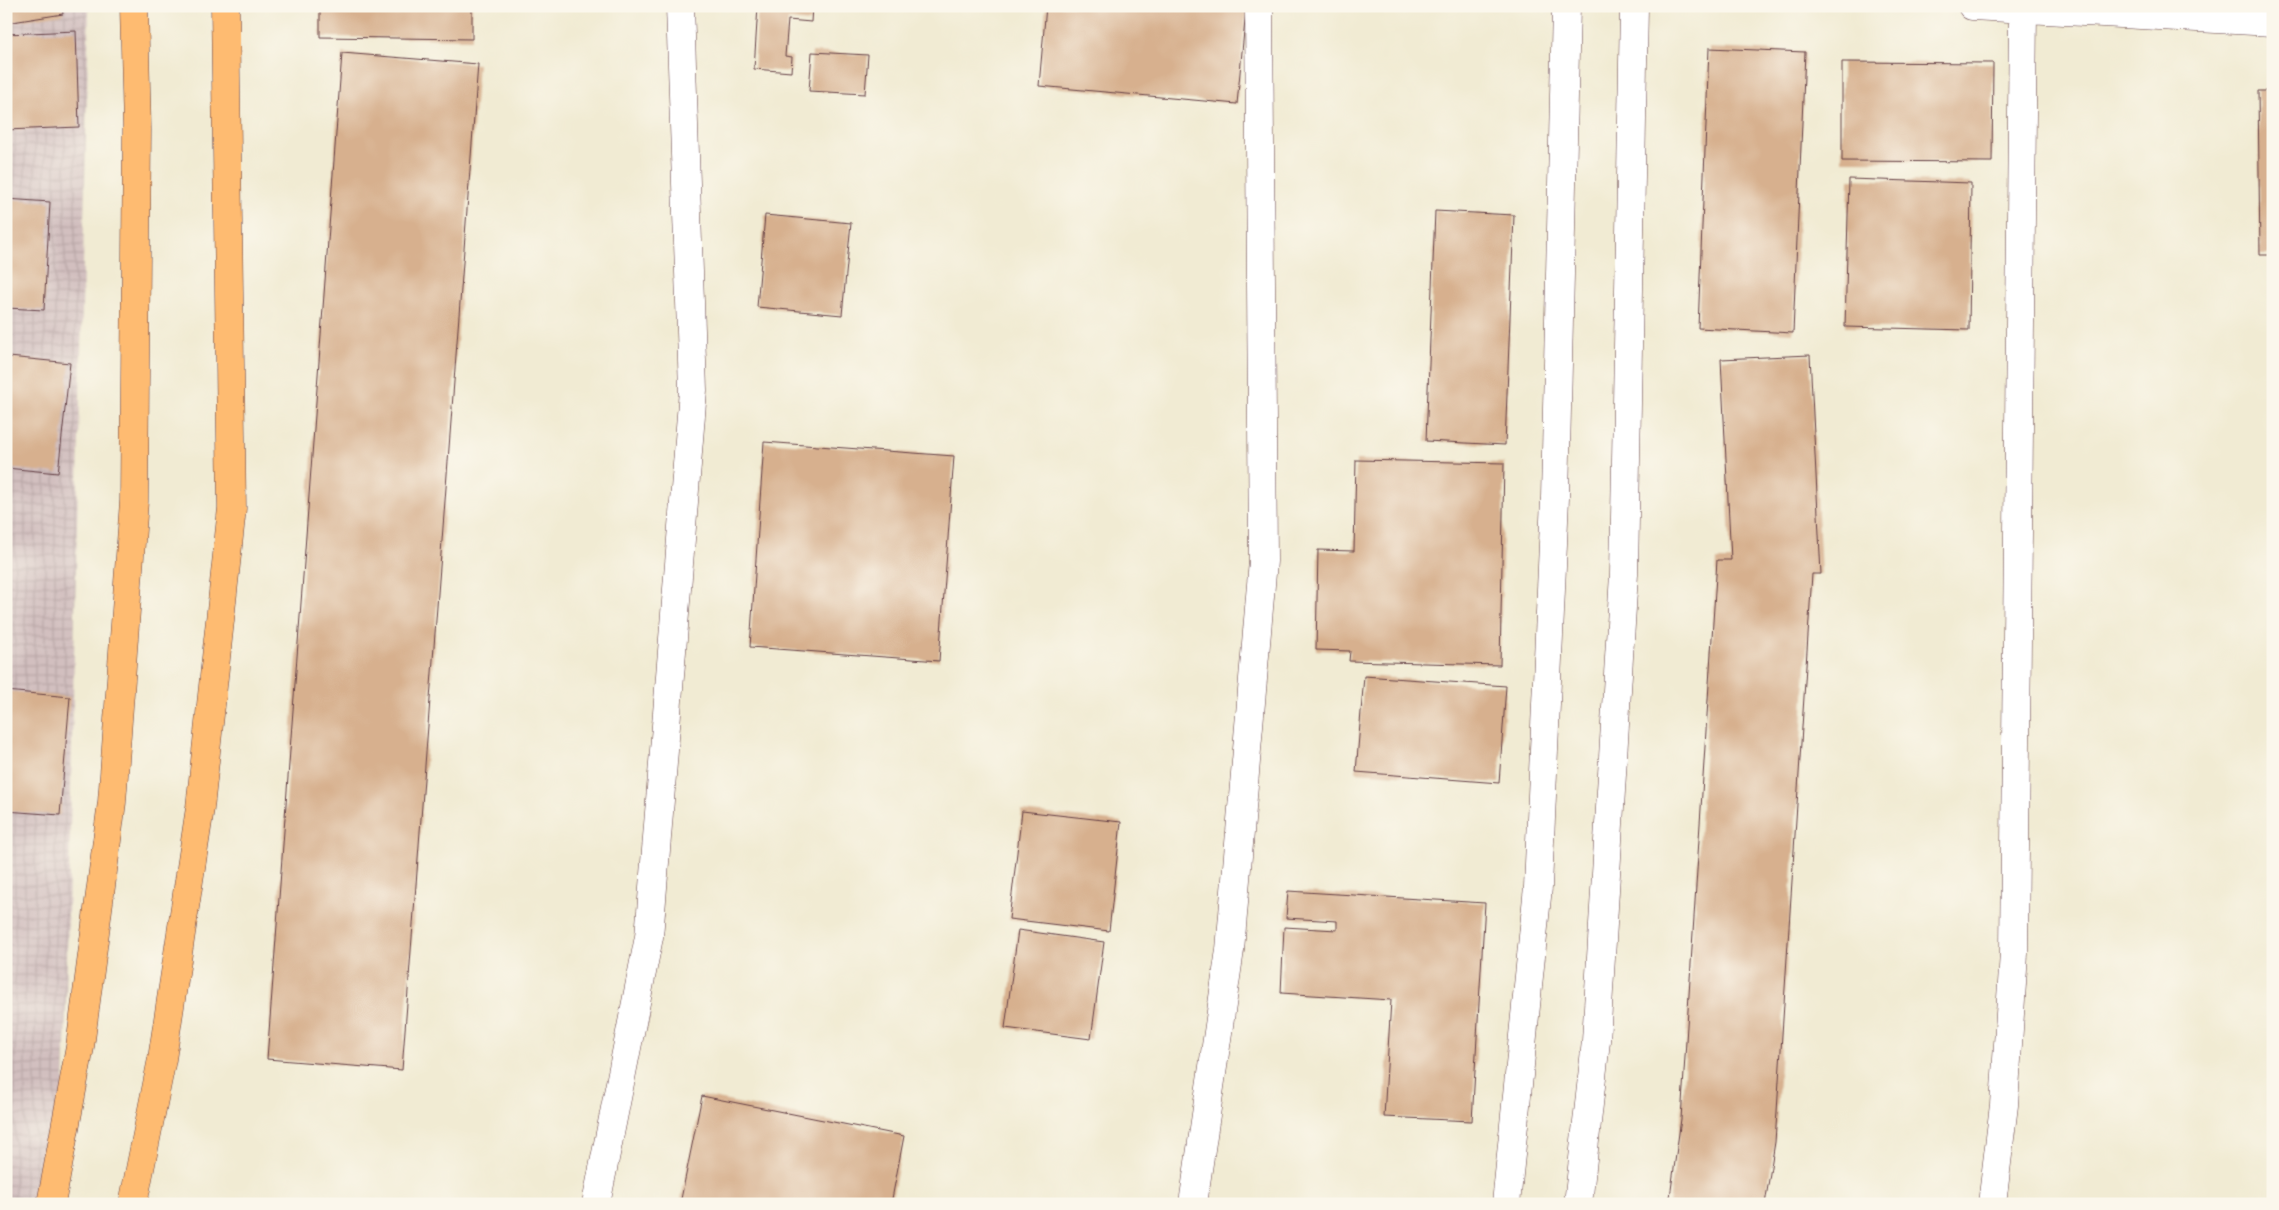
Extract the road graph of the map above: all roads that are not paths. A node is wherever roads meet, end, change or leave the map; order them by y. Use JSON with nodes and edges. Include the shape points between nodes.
{"nodes":[{"id":1,"x":134,"y":6,"type":"edge"},
{"id":2,"x":225,"y":6,"type":"edge"},
{"id":3,"x":680,"y":6,"type":"edge"},
{"id":4,"x":1259,"y":6,"type":"edge"},
{"id":5,"x":1566,"y":6,"type":"edge"},
{"id":6,"x":1634,"y":6,"type":"edge"},
{"id":7,"x":1972,"y":6,"type":"edge"},
{"id":8,"x":2023,"y":9,"type":"junction"},
{"id":9,"x":2273,"y":22,"type":"edge"},
{"id":10,"x":51,"y":1204,"type":"edge"},
{"id":11,"x":133,"y":1204,"type":"edge"},
{"id":12,"x":596,"y":1204,"type":"edge"},
{"id":13,"x":1193,"y":1204,"type":"edge"},
{"id":14,"x":1506,"y":1204,"type":"edge"},
{"id":15,"x":1578,"y":1204,"type":"edge"},
{"id":16,"x":1992,"y":1204,"type":"edge"}],
"edges":[{"from":1,"to":10,"type":"main road","via":[[137,130],[134,501],[112,802],[80,1047]]},
{"from":2,"to":11,"type":"main road","via":[[232,508],[200,808],[162,1060]]},
{"from":3,"to":12,"type":"street","via":[[693,390],[649,937]]},
{"from":4,"to":13,"type":"street","via":[[1263,561],[1230,950]]},
{"from":5,"to":14,"type":"street","via":[[1555,498],[1538,887]]},
{"from":6,"to":15,"type":"street","via":[[1624,574],[1596,1041]]},
{"from":7,"to":8,"type":"street"},
{"from":8,"to":9,"type":"street"},
{"from":8,"to":16,"type":"street","via":[[2014,952],[2004,1105]]}]}
